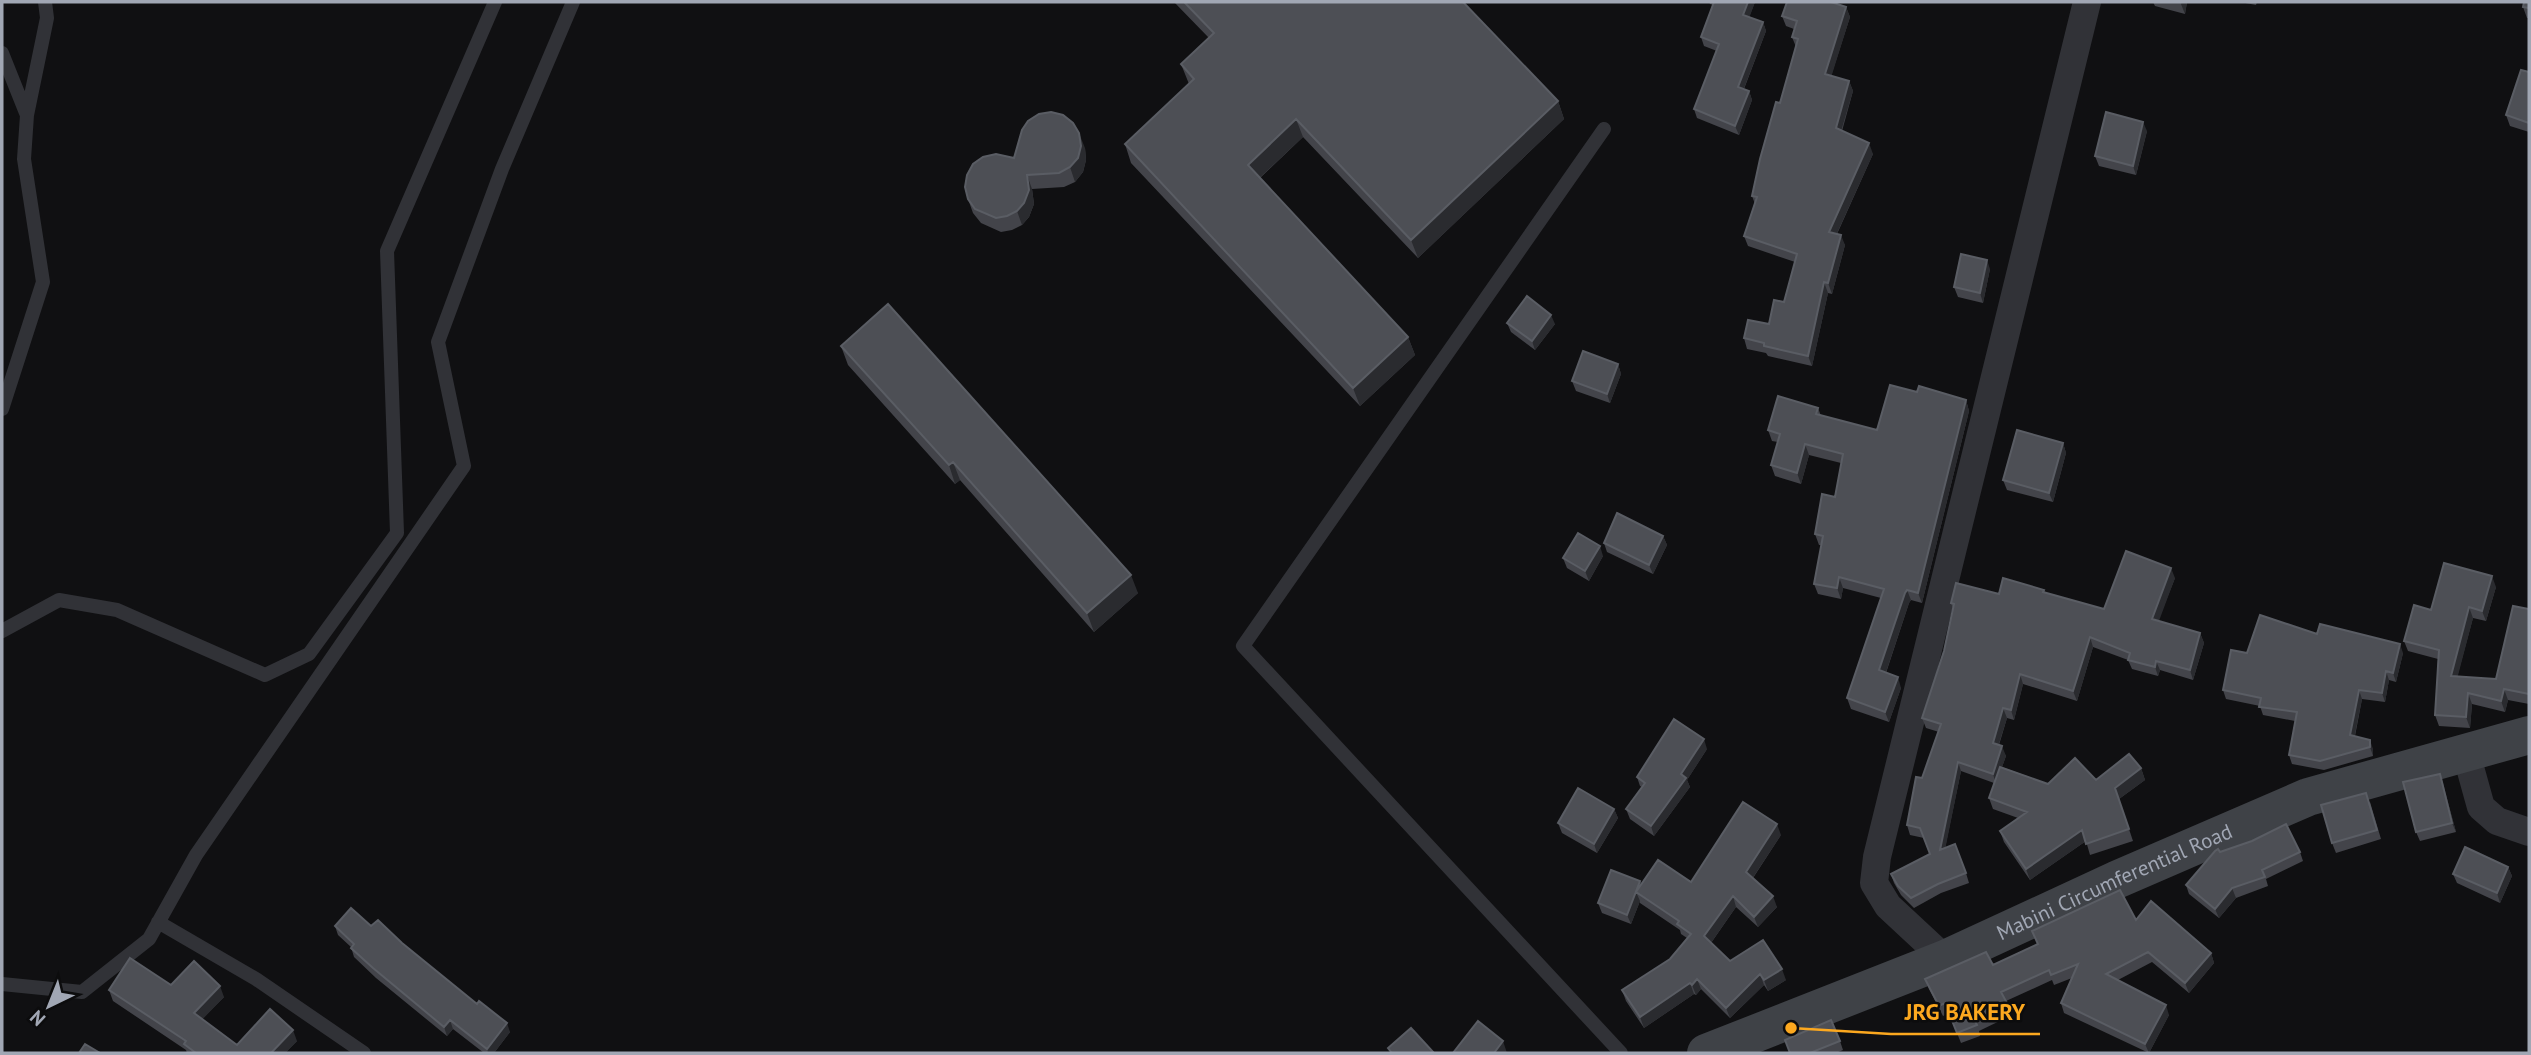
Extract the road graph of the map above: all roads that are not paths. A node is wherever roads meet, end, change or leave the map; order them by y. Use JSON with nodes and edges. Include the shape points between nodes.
{"nodes":[{"id":1,"x":45,"y":2,"type":"edge"},
{"id":2,"x":495,"y":2,"type":"edge"},
{"id":3,"x":573,"y":2,"type":"edge"},
{"id":4,"x":2087,"y":2,"type":"edge"},
{"id":5,"x":2,"y":53,"type":"edge"},
{"id":6,"x":27,"y":115,"type":"junction"},
{"id":7,"x":1604,"y":129,"type":"dead end"},
{"id":8,"x":2,"y":409,"type":"edge"},
{"id":9,"x":2,"y":631,"type":"edge"},
{"id":10,"x":2529,"y":735,"type":"edge"},
{"id":11,"x":2466,"y":752,"type":"junction"},
{"id":12,"x":2529,"y":832,"type":"edge"},
{"id":13,"x":158,"y":922,"type":"junction"},
{"id":14,"x":1945,"y":959,"type":"junction"},
{"id":15,"x":2,"y":984,"type":"edge"},
{"id":16,"x":364,"y":1053,"type":"edge"},
{"id":17,"x":1622,"y":1053,"type":"edge"},
{"id":18,"x":1706,"y":1053,"type":"edge"}],
"edges":[{"from":1,"to":6,"type":"lane","via":[[47,18]]},
{"from":2,"to":9,"type":"lane","via":[[387,251],[397,533],[309,654],[264,676],[117,610],[59,600]]},
{"from":3,"to":13,"type":"lane","via":[[502,169],[438,342],[464,466],[196,855]]},
{"from":4,"to":14,"type":"street","via":[[1877,857],[1874,883],[1888,905]]},
{"from":5,"to":6,"type":"lane"},
{"from":6,"to":8,"type":"lane","via":[[24,159],[43,282]]},
{"from":7,"to":17,"type":"lane","via":[[1243,646]]},
{"from":10,"to":11,"type":"main road","name":"Mabini Circumferential Road"},
{"from":11,"to":12,"type":"street","via":[[2482,807],[2497,821]]},
{"from":11,"to":14,"type":"main road","name":"Mabini Circumferential Road","via":[[2308,797]]},
{"from":13,"to":15,"type":"lane","via":[[149,939],[82,992]]},
{"from":13,"to":16,"type":"lane","via":[[256,979]]},
{"from":14,"to":18,"type":"main road","name":"Mabini Circumferential Road"}]}
